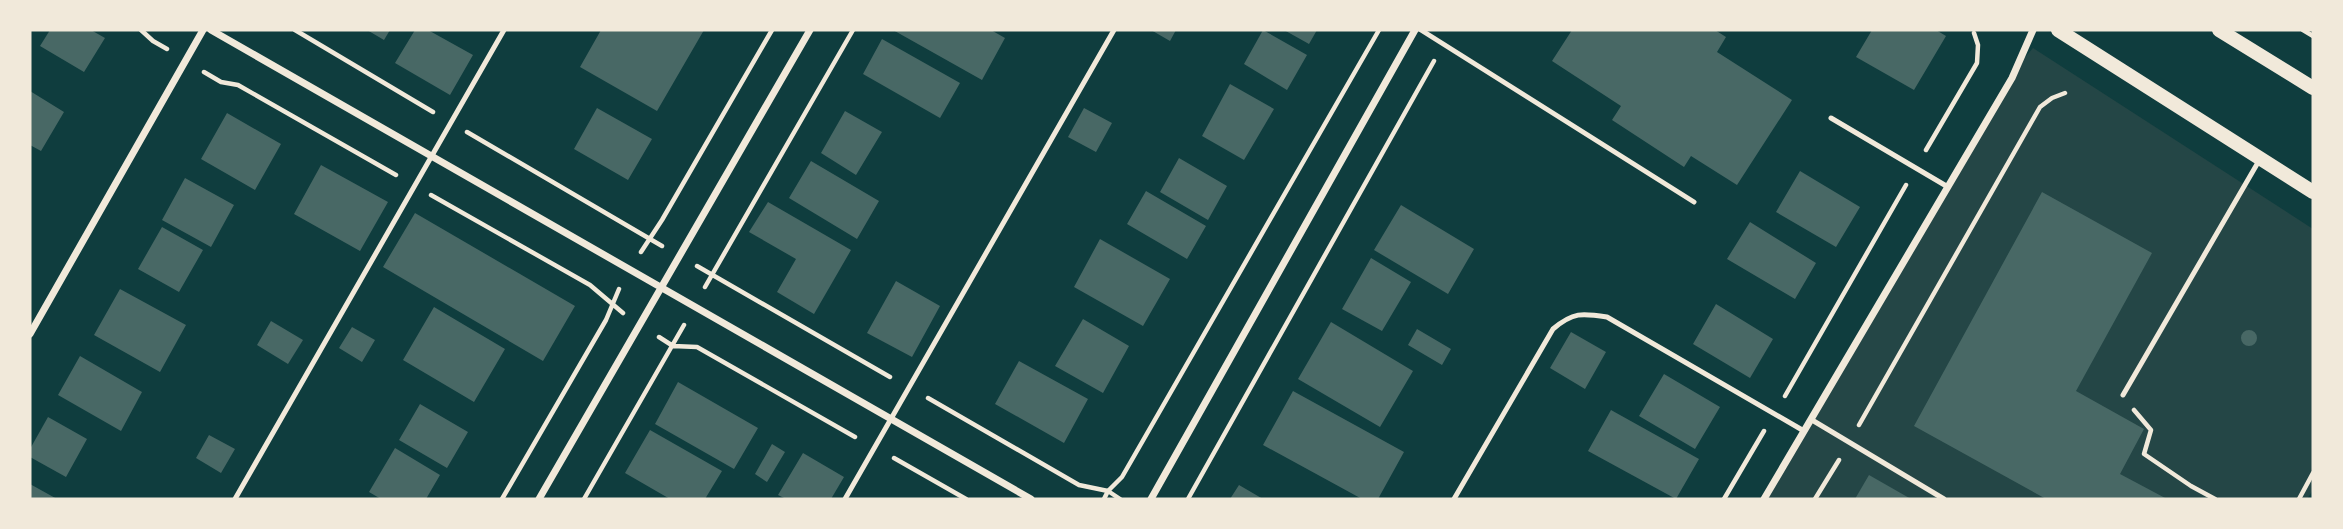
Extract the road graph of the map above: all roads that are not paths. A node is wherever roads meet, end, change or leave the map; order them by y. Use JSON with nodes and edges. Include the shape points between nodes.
{"nodes":[{"id":1,"x":203,"y":30,"type":"edge"},
{"id":2,"x":211,"y":30,"type":"edge"},
{"id":3,"x":503,"y":30,"type":"edge"},
{"id":4,"x":810,"y":30,"type":"edge"},
{"id":5,"x":1114,"y":30,"type":"edge"},
{"id":6,"x":1415,"y":30,"type":"edge"},
{"id":7,"x":1421,"y":30,"type":"edge"},
{"id":8,"x":2034,"y":30,"type":"edge"},
{"id":9,"x":2058,"y":30,"type":"edge"},
{"id":10,"x":2218,"y":30,"type":"edge"},
{"id":11,"x":2313,"y":88,"type":"edge"},
{"id":12,"x":1831,"y":118,"type":"dead end"},
{"id":13,"x":431,"y":156,"type":"junction"},
{"id":14,"x":2260,"y":159,"type":"junction"},
{"id":15,"x":1948,"y":187,"type":"junction"},
{"id":16,"x":2313,"y":192,"type":"edge"},
{"id":17,"x":1694,"y":202,"type":"dead end"},
{"id":18,"x":662,"y":288,"type":"junction"},
{"id":19,"x":30,"y":334,"type":"edge"},
{"id":20,"x":2123,"y":395,"type":"road end"},
{"id":21,"x":891,"y":419,"type":"junction"},
{"id":22,"x":1812,"y":420,"type":"junction"},
{"id":23,"x":1804,"y":431,"type":"junction"},
{"id":24,"x":235,"y":499,"type":"edge"},
{"id":25,"x":539,"y":499,"type":"edge"},
{"id":26,"x":845,"y":499,"type":"edge"},
{"id":27,"x":1031,"y":499,"type":"edge"},
{"id":28,"x":1151,"y":499,"type":"edge"},
{"id":29,"x":1454,"y":499,"type":"edge"},
{"id":30,"x":1764,"y":499,"type":"edge"},
{"id":31,"x":1944,"y":499,"type":"edge"}],
"edges":[{"from":1,"to":19,"type":"street"},
{"from":2,"to":13,"type":"street"},
{"from":3,"to":13,"type":"lane"},
{"from":4,"to":18,"type":"street"},
{"from":5,"to":21,"type":"lane"},
{"from":6,"to":28,"type":"street"},
{"from":7,"to":17,"type":"lane"},
{"from":8,"to":15,"type":"street","via":[[2012,78]]},
{"from":9,"to":14,"type":"main road"},
{"from":10,"to":11,"type":"main road"},
{"from":12,"to":15,"type":"lane"},
{"from":13,"to":18,"type":"street"},
{"from":13,"to":24,"type":"lane"},
{"from":14,"to":16,"type":"main road"},
{"from":14,"to":20,"type":"lane"},
{"from":15,"to":22,"type":"street"},
{"from":18,"to":21,"type":"street"},
{"from":18,"to":25,"type":"street"},
{"from":21,"to":26,"type":"lane"},
{"from":21,"to":27,"type":"street"},
{"from":22,"to":23,"type":"street"},
{"from":22,"to":31,"type":"lane"},
{"from":23,"to":29,"type":"lane","via":[[1607,317],[1585,314],[1566,318],[1553,329]]},
{"from":23,"to":30,"type":"street"}]}
